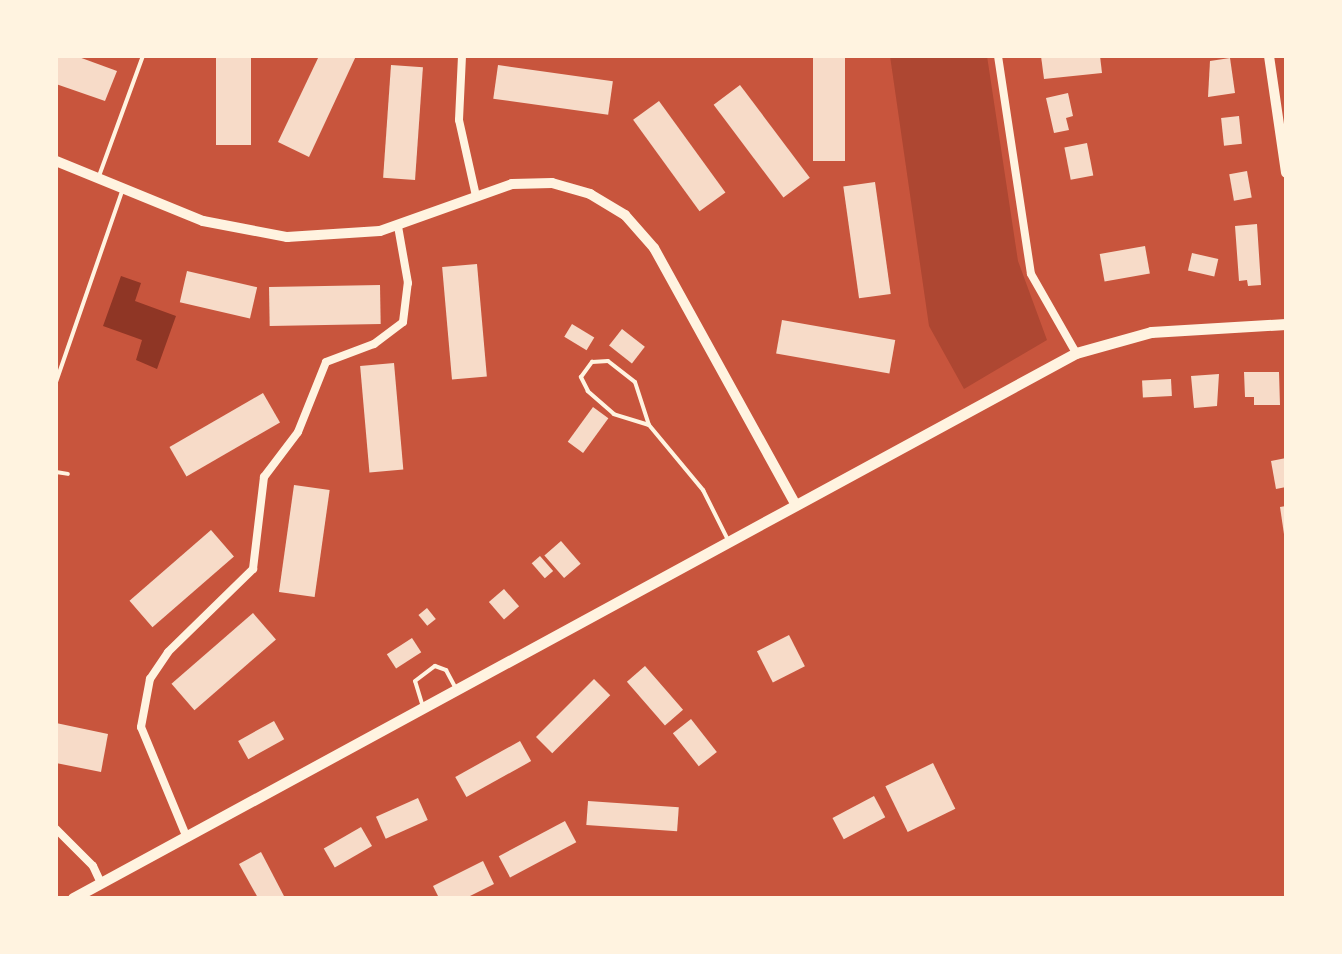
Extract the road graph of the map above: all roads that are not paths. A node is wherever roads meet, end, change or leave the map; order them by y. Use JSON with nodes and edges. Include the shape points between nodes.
{"nodes":[{"id":1,"x":143,"y":56,"type":"edge"},
{"id":2,"x":462,"y":56,"type":"edge"},
{"id":3,"x":998,"y":56,"type":"edge"},
{"id":4,"x":1269,"y":56,"type":"edge"},
{"id":5,"x":56,"y":161,"type":"edge"},
{"id":6,"x":1286,"y":173,"type":"edge"},
{"id":7,"x":98,"y":178,"type":"junction"},
{"id":8,"x":123,"y":189,"type":"junction"},
{"id":9,"x":476,"y":196,"type":"junction"},
{"id":10,"x":398,"y":226,"type":"junction"},
{"id":11,"x":1286,"y":324,"type":"edge"},
{"id":12,"x":1076,"y":353,"type":"junction"},
{"id":13,"x":56,"y":382,"type":"edge"},
{"id":14,"x":649,"y":425,"type":"junction"},
{"id":15,"x":56,"y":472,"type":"edge"},
{"id":16,"x":68,"y":474,"type":"dead end"},
{"id":17,"x":795,"y":503,"type":"junction"},
{"id":18,"x":728,"y":540,"type":"junction"},
{"id":19,"x":457,"y":691,"type":"junction"},
{"id":20,"x":424,"y":709,"type":"junction"},
{"id":21,"x":56,"y":829,"type":"edge"},
{"id":22,"x":187,"y":838,"type":"junction"},
{"id":23,"x":101,"y":883,"type":"junction"},
{"id":24,"x":73,"y":898,"type":"edge"}],
"edges":[{"from":1,"to":7,"type":"lane"},
{"from":2,"to":9,"type":"street","via":[[459,120]]},
{"from":3,"to":12,"type":"street","via":[[1031,274]]},
{"from":4,"to":6,"type":"street"},
{"from":5,"to":7,"type":"street"},
{"from":7,"to":8,"type":"street"},
{"from":8,"to":10,"type":"street","via":[[203,221],[257,234],[331,237]]},
{"from":8,"to":13,"type":"lane"},
{"from":9,"to":10,"type":"street"},
{"from":9,"to":17,"type":"street","via":[[512,184],[562,185],[609,203],[639,229]]},
{"from":10,"to":22,"type":"street","via":[[408,283],[403,322],[374,344],[326,362],[298,432],[264,477],[253,569],[168,652],[150,679],[141,727]]},
{"from":11,"to":12,"type":"main road","via":[[1151,332]]},
{"from":12,"to":17,"type":"main road"},
{"from":14,"to":14,"type":"lane","via":[[635,382],[608,361],[592,362],[581,377],[588,391],[614,414]]},
{"from":14,"to":18,"type":"lane","via":[[703,490]]},
{"from":15,"to":16,"type":"lane"},
{"from":17,"to":18,"type":"main road"},
{"from":18,"to":19,"type":"main road"},
{"from":19,"to":20,"type":"main road"},
{"from":19,"to":20,"type":"lane","via":[[446,670],[435,666],[414,685]]},
{"from":20,"to":22,"type":"main road"},
{"from":21,"to":23,"type":"street","via":[[93,866]]},
{"from":22,"to":23,"type":"main road"},
{"from":23,"to":24,"type":"main road"}]}
